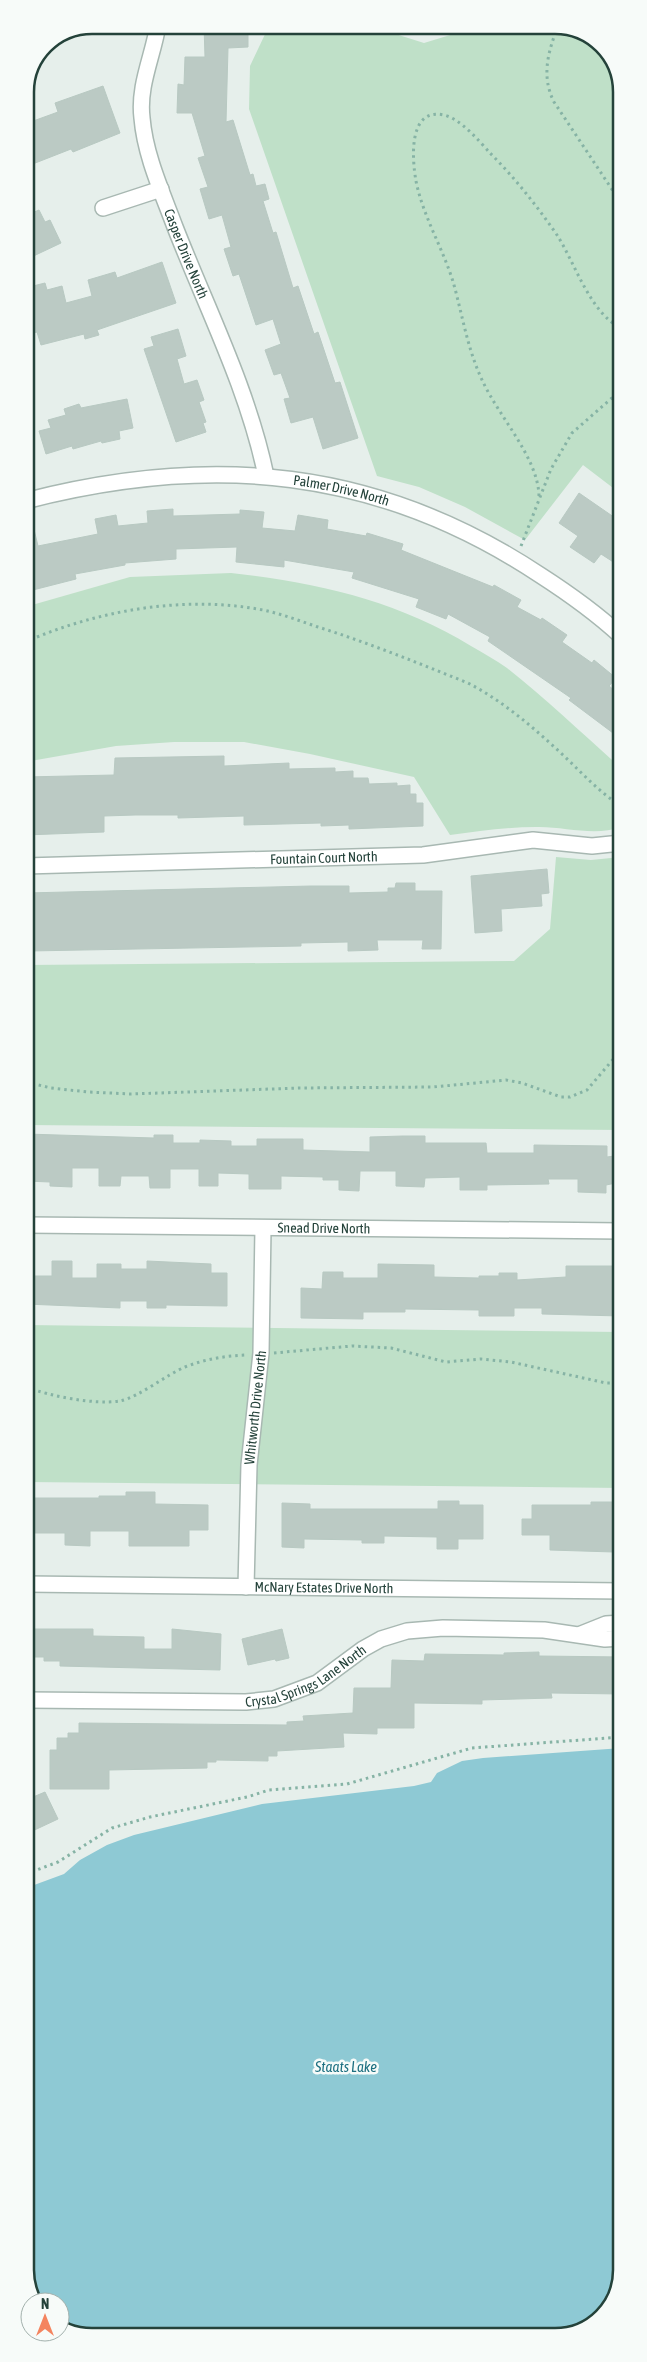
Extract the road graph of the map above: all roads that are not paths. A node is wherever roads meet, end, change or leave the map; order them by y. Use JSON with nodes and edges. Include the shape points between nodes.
{"nodes":[{"id":1,"x":156,"y":34,"type":"edge"},
{"id":2,"x":161,"y":189,"type":"junction"},
{"id":3,"x":103,"y":208,"type":"dead end"},
{"id":4,"x":266,"y":476,"type":"junction"},
{"id":5,"x":34,"y":499,"type":"edge"},
{"id":6,"x":613,"y":630,"type":"edge"},
{"id":7,"x":613,"y":844,"type":"edge"},
{"id":8,"x":34,"y":866,"type":"edge"},
{"id":9,"x":34,"y":1225,"type":"edge"},
{"id":10,"x":263,"y":1228,"type":"junction"},
{"id":11,"x":613,"y":1231,"type":"edge"},
{"id":12,"x":34,"y":1584,"type":"edge"},
{"id":13,"x":246,"y":1587,"type":"junction"},
{"id":14,"x":613,"y":1591,"type":"edge"},
{"id":15,"x":613,"y":1624,"type":"edge"},
{"id":16,"x":581,"y":1634,"type":"junction"},
{"id":17,"x":613,"y":1639,"type":"edge"},
{"id":18,"x":34,"y":1700,"type":"edge"}],
"edges":[{"from":1,"to":2,"type":"street","name":"Casper Drive North","via":[[141,104],[145,138]]},
{"from":2,"to":3,"type":"street"},
{"from":2,"to":4,"type":"street","name":"Casper Drive North","via":[[214,319],[259,444]]},
{"from":4,"to":5,"type":"street","name":"Palmer Drive North","via":[[200,474],[126,479]]},
{"from":4,"to":6,"type":"street","name":"Palmer Drive North","via":[[315,482],[372,495],[423,512],[470,533],[520,562]]},
{"from":7,"to":8,"type":"street","name":"Fountain Court North","via":[[592,846],[533,840],[423,855]]},
{"from":9,"to":10,"type":"street","name":"Snead Drive North"},
{"from":10,"to":11,"type":"street","name":"Snead Drive North"},
{"from":10,"to":13,"type":"street","name":"Whitworth Drive North","via":[[261,1353],[249,1465]]},
{"from":12,"to":13,"type":"street","name":"McNary Estates Drive North"},
{"from":13,"to":14,"type":"street","name":"McNary Estates Drive North"},
{"from":15,"to":16,"type":"street","name":"Crystal Springs Lane North"},
{"from":16,"to":17,"type":"street","name":"Crystal Springs Lane North"},
{"from":16,"to":18,"type":"street","name":"Crystal Springs Lane North","via":[[443,1628],[407,1631],[382,1638],[363,1649],[318,1683],[281,1697],[246,1702]]}]}
